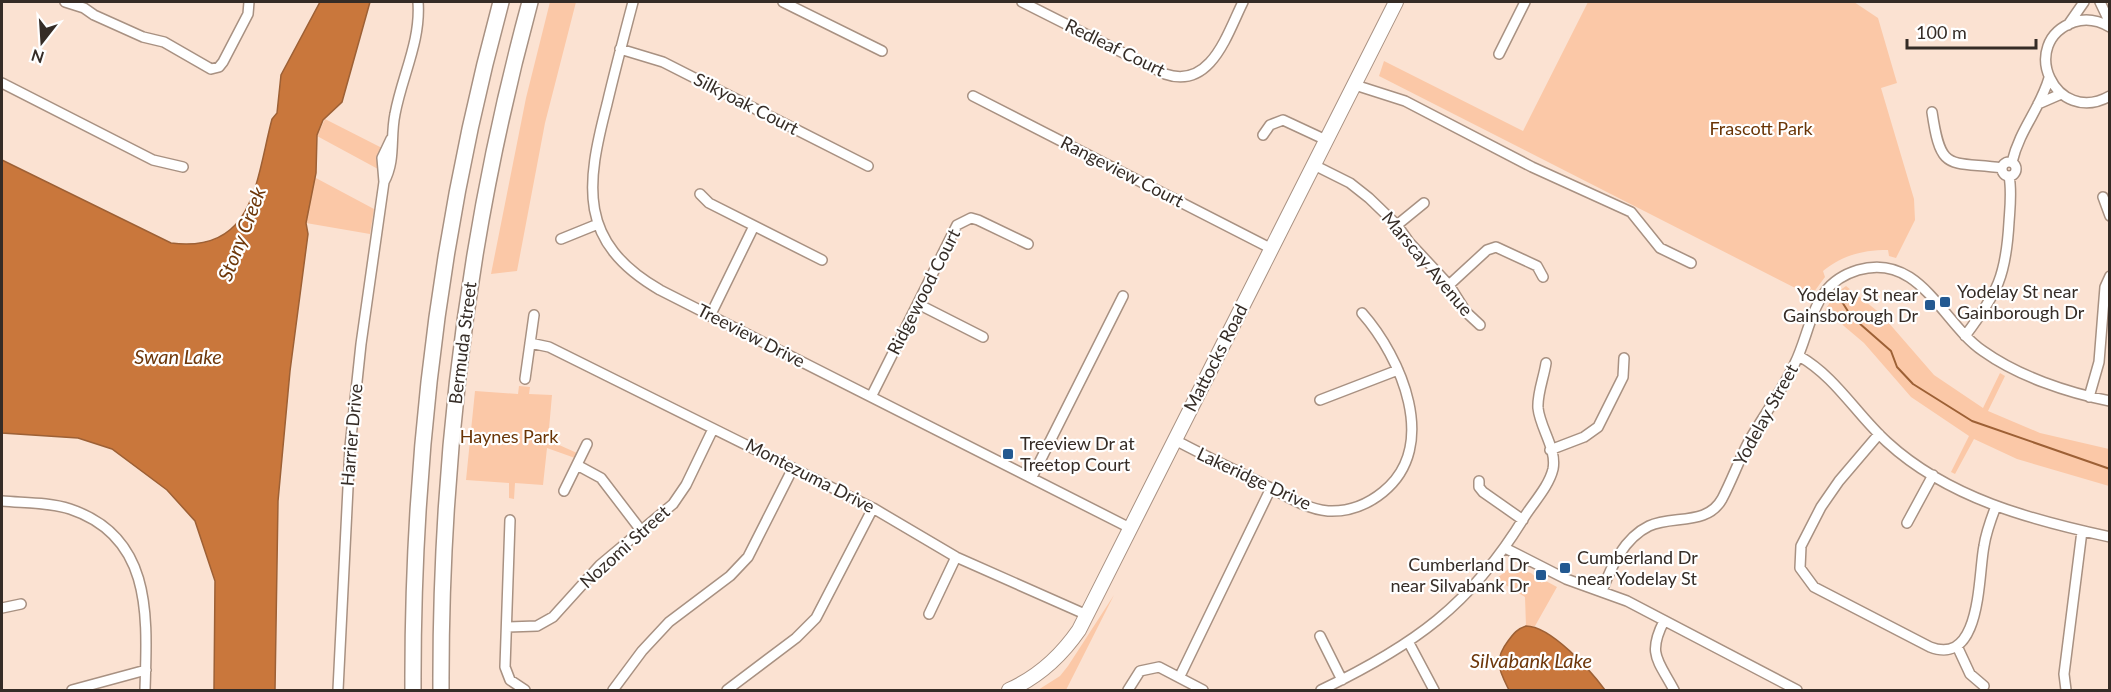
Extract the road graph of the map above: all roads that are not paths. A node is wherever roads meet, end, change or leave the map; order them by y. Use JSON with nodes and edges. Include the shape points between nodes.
{"nodes":[{"id":1,"x":65,"y":2,"type":"edge"},
{"id":2,"x":249,"y":2,"type":"edge"},
{"id":3,"x":418,"y":2,"type":"edge"},
{"id":4,"x":501,"y":2,"type":"edge"},
{"id":5,"x":530,"y":2,"type":"edge"},
{"id":6,"x":633,"y":2,"type":"edge"},
{"id":7,"x":783,"y":2,"type":"edge"},
{"id":8,"x":1022,"y":2,"type":"edge"},
{"id":9,"x":1243,"y":2,"type":"edge"},
{"id":10,"x":1396,"y":2,"type":"edge"},
{"id":11,"x":1525,"y":2,"type":"edge"},
{"id":12,"x":2084,"y":2,"type":"edge"},
{"id":13,"x":2100,"y":2,"type":"edge"},
{"id":14,"x":86,"y":5,"type":"edge"},
{"id":15,"x":2109,"y":23,"type":"edge"},
{"id":16,"x":2068,"y":25,"type":"junction"},
{"id":17,"x":2109,"y":27,"type":"edge"},
{"id":18,"x":620,"y":49,"type":"junction"},
{"id":19,"x":882,"y":51,"type":"dead end"},
{"id":20,"x":1499,"y":54,"type":"dead end"},
{"id":21,"x":2049,"y":78,"type":"junction"},
{"id":22,"x":2,"y":83,"type":"edge"},
{"id":23,"x":1355,"y":85,"type":"junction"},
{"id":24,"x":2061,"y":94,"type":"junction"},
{"id":25,"x":973,"y":96,"type":"dead end"},
{"id":26,"x":2109,"y":96,"type":"edge"},
{"id":27,"x":2038,"y":105,"type":"junction"},
{"id":28,"x":1932,"y":112,"type":"dead end"},
{"id":29,"x":1263,"y":135,"type":"dead end"},
{"id":30,"x":1326,"y":140,"type":"junction"},
{"id":31,"x":1314,"y":165,"type":"junction"},
{"id":32,"x":868,"y":166,"type":"dead end"},
{"id":33,"x":183,"y":168,"type":"dead end"},
{"id":34,"x":2006,"y":172,"type":"junction"},
{"id":35,"x":700,"y":194,"type":"dead end"},
{"id":36,"x":2103,"y":197,"type":"dead end"},
{"id":37,"x":1424,"y":203,"type":"dead end"},
{"id":38,"x":2109,"y":216,"type":"edge"},
{"id":39,"x":598,"y":225,"type":"junction"},
{"id":40,"x":1396,"y":225,"type":"junction"},
{"id":41,"x":754,"y":226,"type":"junction"},
{"id":42,"x":561,"y":239,"type":"dead end"},
{"id":43,"x":1028,"y":244,"type":"dead end"},
{"id":44,"x":1272,"y":249,"type":"junction"},
{"id":45,"x":822,"y":260,"type":"dead end"},
{"id":46,"x":1691,"y":263,"type":"dead end"},
{"id":47,"x":2109,"y":276,"type":"edge"},
{"id":48,"x":1544,"y":277,"type":"dead end"},
{"id":49,"x":1449,"y":285,"type":"junction"},
{"id":50,"x":1123,"y":296,"type":"dead end"},
{"id":51,"x":918,"y":304,"type":"junction"},
{"id":52,"x":1362,"y":313,"type":"dead end"},
{"id":53,"x":534,"y":315,"type":"dead end"},
{"id":54,"x":710,"y":315,"type":"junction"},
{"id":55,"x":2106,"y":317,"type":"edge"},
{"id":56,"x":1480,"y":325,"type":"dead end"},
{"id":57,"x":1965,"y":336,"type":"junction"},
{"id":58,"x":983,"y":337,"type":"dead end"},
{"id":59,"x":530,"y":343,"type":"junction"},
{"id":60,"x":1798,"y":356,"type":"junction"},
{"id":61,"x":1624,"y":358,"type":"dead end"},
{"id":62,"x":1546,"y":363,"type":"dead end"},
{"id":63,"x":1398,"y":370,"type":"junction"},
{"id":64,"x":525,"y":379,"type":"dead end"},
{"id":65,"x":871,"y":397,"type":"junction"},
{"id":66,"x":2089,"y":397,"type":"junction"},
{"id":67,"x":1320,"y":400,"type":"dead end"},
{"id":68,"x":2109,"y":401,"type":"edge"},
{"id":69,"x":713,"y":429,"type":"junction"},
{"id":70,"x":1879,"y":434,"type":"junction"},
{"id":71,"x":1175,"y":440,"type":"junction"},
{"id":72,"x":587,"y":444,"type":"dead end"},
{"id":73,"x":1550,"y":450,"type":"junction"},
{"id":74,"x":577,"y":465,"type":"junction"},
{"id":75,"x":793,"y":468,"type":"junction"},
{"id":76,"x":1933,"y":475,"type":"junction"},
{"id":77,"x":1032,"y":477,"type":"junction"},
{"id":78,"x":1479,"y":481,"type":"dead end"},
{"id":79,"x":1271,"y":488,"type":"junction"},
{"id":80,"x":564,"y":491,"type":"dead end"},
{"id":81,"x":2,"y":501,"type":"edge"},
{"id":82,"x":1996,"y":506,"type":"junction"},
{"id":83,"x":873,"y":508,"type":"junction"},
{"id":84,"x":510,"y":520,"type":"dead end"},
{"id":85,"x":1523,"y":520,"type":"junction"},
{"id":86,"x":1907,"y":523,"type":"dead end"},
{"id":87,"x":1128,"y":527,"type":"junction"},
{"id":88,"x":640,"y":529,"type":"junction"},
{"id":89,"x":2082,"y":531,"type":"junction"},
{"id":90,"x":2109,"y":537,"type":"edge"},
{"id":91,"x":1505,"y":548,"type":"junction"},
{"id":92,"x":956,"y":556,"type":"junction"},
{"id":93,"x":1602,"y":591,"type":"junction"},
{"id":94,"x":21,"y":604,"type":"dead end"},
{"id":95,"x":2,"y":608,"type":"edge"},
{"id":96,"x":929,"y":614,"type":"dead end"},
{"id":97,"x":1087,"y":615,"type":"junction"},
{"id":98,"x":1664,"y":621,"type":"junction"},
{"id":99,"x":507,"y":627,"type":"junction"},
{"id":100,"x":1320,"y":636,"type":"dead end"},
{"id":101,"x":1409,"y":643,"type":"junction"},
{"id":102,"x":1957,"y":646,"type":"junction"},
{"id":103,"x":146,"y":670,"type":"junction"},
{"id":104,"x":1180,"y":676,"type":"junction"},
{"id":105,"x":1342,"y":681,"type":"junction"},
{"id":106,"x":1984,"y":686,"type":"dead end"},
{"id":107,"x":72,"y":690,"type":"edge"},
{"id":108,"x":145,"y":690,"type":"edge"},
{"id":109,"x":338,"y":690,"type":"edge"},
{"id":110,"x":413,"y":690,"type":"edge"},
{"id":111,"x":441,"y":690,"type":"edge"},
{"id":112,"x":525,"y":690,"type":"edge"},
{"id":113,"x":614,"y":690,"type":"edge"},
{"id":114,"x":727,"y":690,"type":"edge"},
{"id":115,"x":1009,"y":690,"type":"edge"},
{"id":116,"x":1128,"y":690,"type":"edge"},
{"id":117,"x":1203,"y":690,"type":"edge"},
{"id":118,"x":1321,"y":690,"type":"edge"},
{"id":119,"x":1434,"y":690,"type":"edge"},
{"id":120,"x":1674,"y":690,"type":"edge"},
{"id":121,"x":1797,"y":690,"type":"edge"},
{"id":122,"x":2066,"y":690,"type":"edge"}],
"edges":[{"from":1,"to":14,"type":"street"},
{"from":2,"to":14,"type":"street","via":[[248,14],[219,67],[206,67],[164,42],[94,15]]},
{"from":3,"to":109,"type":"street","name":"Harrier Drive","via":[[418,31],[391,139],[382,158],[384,182],[349,457]]},
{"from":4,"to":110,"type":"main road","name":"Bermuda Street","via":[[460,178],[432,354],[416,543]]},
{"from":5,"to":111,"type":"main road","name":"Bermuda Street","via":[[491,168],[463,332],[445,522]]},
{"from":6,"to":18,"type":"street","name":"Treeview Drive"},
{"from":7,"to":19,"type":"street"},
{"from":8,"to":9,"type":"street","name":"Redleaf Court","via":[[1165,74],[1181,77],[1197,74],[1209,65]]},
{"from":10,"to":23,"type":"street","name":"Mattocks Road"},
{"from":11,"to":20,"type":"street"},
{"from":12,"to":16,"type":"street"},
{"from":13,"to":15,"type":"street"},
{"from":16,"to":17,"type":"street","via":[[2091,20]]},
{"from":16,"to":21,"type":"street","via":[[2055,35],[2047,50]]},
{"from":18,"to":32,"type":"street","name":"Silkyoak Court","via":[[663,62]]},
{"from":18,"to":39,"type":"street","name":"Treeview Drive","via":[[592,172],[591,193]]},
{"from":21,"to":24,"type":"street"},
{"from":21,"to":27,"type":"street"},
{"from":22,"to":33,"type":"street","via":[[153,160]]},
{"from":23,"to":30,"type":"street","name":"Mattocks Road"},
{"from":23,"to":46,"type":"street","via":[[1405,101],[1631,213],[1660,248]]},
{"from":24,"to":26,"type":"street","via":[[2085,103]]},
{"from":24,"to":27,"type":"street"},
{"from":25,"to":44,"type":"street","name":"Rangeview Court"},
{"from":27,"to":34,"type":"street","via":[[2021,132],[2012,162],[2005,163]]},
{"from":28,"to":34,"type":"street","via":[[1938,148],[1950,161]]},
{"from":29,"to":30,"type":"street","via":[[1270,125],[1283,120]]},
{"from":30,"to":31,"type":"street","name":"Mattocks Road"},
{"from":31,"to":40,"type":"street","name":"Marscay Avenue","via":[[1363,192]]},
{"from":31,"to":44,"type":"street","name":"Mattocks Road"},
{"from":34,"to":57,"type":"street","via":[[2008,230],[2003,273],[1992,299]]},
{"from":35,"to":41,"type":"street","via":[[709,203]]},
{"from":36,"to":38,"type":"street"},
{"from":37,"to":40,"type":"street"},
{"from":39,"to":42,"type":"street"},
{"from":39,"to":54,"type":"street","name":"Treeview Drive","via":[[614,251],[640,279]]},
{"from":40,"to":49,"type":"street","name":"Marscay Avenue"},
{"from":41,"to":45,"type":"street"},
{"from":41,"to":54,"type":"street"},
{"from":43,"to":51,"type":"street","name":"Ridgewood Court","via":[[978,220],[960,222]]},
{"from":44,"to":71,"type":"street","name":"Mattocks Road"},
{"from":47,"to":55,"type":"street","via":[[2105,287]]},
{"from":48,"to":49,"type":"street","via":[[1537,266],[1496,247],[1487,250]]},
{"from":49,"to":56,"type":"street","name":"Marscay Avenue","via":[[1466,312]]},
{"from":50,"to":77,"type":"street"},
{"from":51,"to":58,"type":"street"},
{"from":51,"to":65,"type":"street","name":"Ridgewood Court"},
{"from":52,"to":63,"type":"street","name":"Lakeridge Drive","via":[[1378,331]]},
{"from":53,"to":59,"type":"street"},
{"from":54,"to":65,"type":"street","name":"Treeview Drive"},
{"from":55,"to":66,"type":"street"},
{"from":57,"to":60,"type":"street","name":"Yodelay Street","via":[[1912,278],[1893,270],[1866,268],[1843,276],[1824,293]]},
{"from":57,"to":66,"type":"street","name":"Yodelay Street","via":[[2000,362]]},
{"from":59,"to":64,"type":"street"},
{"from":59,"to":69,"type":"street","name":"Montezuma Drive","via":[[549,347]]},
{"from":60,"to":70,"type":"street","via":[[1822,370]]},
{"from":60,"to":93,"type":"street","name":"Yodelay Street","via":[[1716,507],[1701,516],[1657,523],[1642,531],[1618,556]]},
{"from":61,"to":73,"type":"street","via":[[1623,378],[1598,427]]},
{"from":62,"to":73,"type":"street","via":[[1539,411]]},
{"from":63,"to":67,"type":"street"},
{"from":63,"to":79,"type":"street","name":"Lakeridge Drive","via":[[1408,404],[1410,439],[1402,467],[1385,490],[1363,505],[1329,511],[1301,504]]},
{"from":65,"to":77,"type":"street","name":"Treeview Drive"},
{"from":66,"to":68,"type":"street","name":"Yodelay Street"},
{"from":69,"to":75,"type":"street","name":"Montezuma Drive"},
{"from":69,"to":88,"type":"street","name":"Nozomi Street","via":[[679,496]]},
{"from":70,"to":76,"type":"street"},
{"from":70,"to":102,"type":"street","via":[[1821,507],[1801,546],[1800,568],[1814,587],[1930,647],[1943,651]]},
{"from":71,"to":79,"type":"street","name":"Lakeridge Drive"},
{"from":71,"to":87,"type":"street","name":"Mattocks Road"},
{"from":72,"to":74,"type":"street"},
{"from":73,"to":85,"type":"street","via":[[1554,463],[1551,476]]},
{"from":74,"to":80,"type":"street"},
{"from":74,"to":88,"type":"street","via":[[602,478]]},
{"from":75,"to":83,"type":"street","name":"Montezuma Drive"},
{"from":75,"to":113,"type":"street","via":[[748,557],[730,576],[669,622]]},
{"from":76,"to":82,"type":"street"},
{"from":76,"to":86,"type":"street"},
{"from":77,"to":87,"type":"street","name":"Treeview Drive"},
{"from":78,"to":85,"type":"street","via":[[1483,492]]},
{"from":79,"to":104,"type":"street"},
{"from":81,"to":103,"type":"street","via":[[70,509],[94,521],[117,540],[139,573],[144,596]]},
{"from":82,"to":89,"type":"street"},
{"from":82,"to":102,"type":"street","via":[[1983,548],[1977,610]]},
{"from":83,"to":92,"type":"street","name":"Montezuma Drive"},
{"from":83,"to":114,"type":"street","via":[[816,618]]},
{"from":84,"to":99,"type":"street"},
{"from":85,"to":91,"type":"street"},
{"from":87,"to":97,"type":"street","name":"Mattocks Road"},
{"from":88,"to":99,"type":"street","name":"Nozomi Street","via":[[600,565],[548,622],[530,628]]},
{"from":89,"to":90,"type":"street"},
{"from":89,"to":122,"type":"street","via":[[2064,674]]},
{"from":91,"to":93,"type":"street","via":[[1566,579]]},
{"from":91,"to":101,"type":"street","via":[[1458,603]]},
{"from":92,"to":96,"type":"street"},
{"from":92,"to":97,"type":"street","name":"Montezuma Drive"},
{"from":93,"to":98,"type":"street"},
{"from":94,"to":95,"type":"street"},
{"from":97,"to":115,"type":"street","name":"Mattocks Road","via":[[1073,639],[1053,661]]},
{"from":98,"to":120,"type":"street","via":[[1654,646]]},
{"from":98,"to":121,"type":"street"},
{"from":99,"to":112,"type":"street","via":[[507,675]]},
{"from":100,"to":105,"type":"street"},
{"from":101,"to":105,"type":"street"},
{"from":101,"to":119,"type":"street"},
{"from":102,"to":106,"type":"street","via":[[1970,674]]},
{"from":103,"to":107,"type":"street"},
{"from":103,"to":108,"type":"street"},
{"from":104,"to":116,"type":"street","via":[[1159,667],[1146,668],[1136,675]]},
{"from":104,"to":117,"type":"street"},
{"from":105,"to":118,"type":"street"}]}
